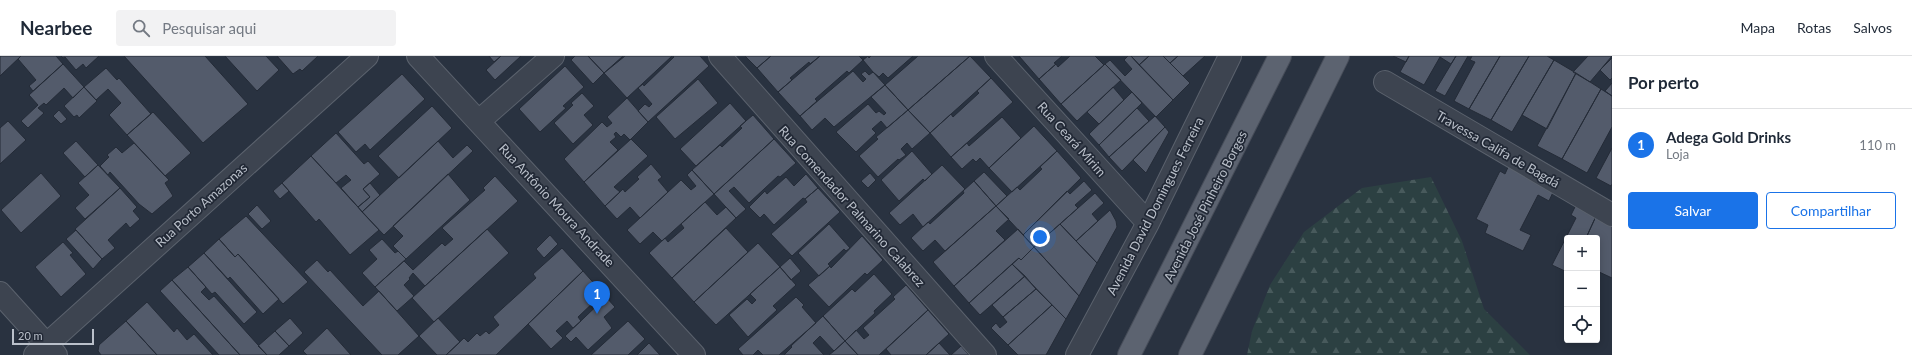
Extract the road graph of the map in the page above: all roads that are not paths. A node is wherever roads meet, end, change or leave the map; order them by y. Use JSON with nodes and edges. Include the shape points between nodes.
{"nodes":[{"id":1,"x":367,"y":56,"type":"edge"},
{"id":2,"x":418,"y":56,"type":"edge"},
{"id":3,"x":553,"y":56,"type":"edge"},
{"id":4,"x":720,"y":56,"type":"edge"},
{"id":5,"x":996,"y":56,"type":"edge"},
{"id":6,"x":1230,"y":56,"type":"edge"},
{"id":7,"x":1280,"y":56,"type":"edge"},
{"id":8,"x":1338,"y":56,"type":"edge"},
{"id":9,"x":1384,"y":82,"type":"dead end"},
{"id":10,"x":479,"y":121,"type":"junction"},
{"id":11,"x":1612,"y":215,"type":"edge"},
{"id":12,"x":1148,"y":223,"type":"junction"},
{"id":13,"x":0,"y":293,"type":"edge"},
{"id":14,"x":46,"y":352,"type":"edge"},
{"id":15,"x":694,"y":355,"type":"edge"},
{"id":16,"x":985,"y":355,"type":"edge"},
{"id":17,"x":1077,"y":355,"type":"edge"},
{"id":18,"x":1129,"y":355,"type":"edge"},
{"id":19,"x":1190,"y":355,"type":"edge"}],
"edges":[{"from":1,"to":14,"type":"street","name":"Rua Porto Amazonas"},
{"from":2,"to":10,"type":"street","name":"Rua Antônio Moura Andrade"},
{"from":3,"to":10,"type":"street"},
{"from":4,"to":16,"type":"street","name":"Rua Comendador Palmarino Calabrez"},
{"from":5,"to":12,"type":"street","name":"Rua Ceará Mirim"},
{"from":6,"to":12,"type":"street","name":"Avenida David Domingues Ferreira"},
{"from":7,"to":18,"type":"main road","name":"Avenida José Pinheiro Borges"},
{"from":8,"to":19,"type":"main road"},
{"from":9,"to":11,"type":"street","name":"Travessa Califa de Bagdá"},
{"from":10,"to":15,"type":"street","name":"Rua Antônio Moura Andrade"},
{"from":12,"to":17,"type":"street","name":"Avenida David Domingues Ferreira"},
{"from":13,"to":14,"type":"street"}]}
